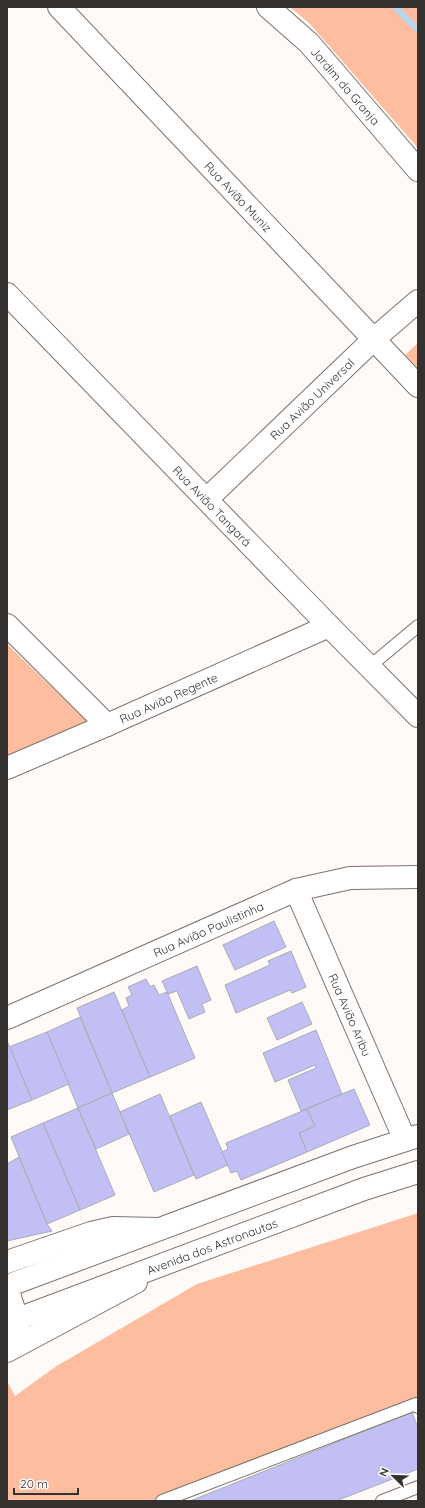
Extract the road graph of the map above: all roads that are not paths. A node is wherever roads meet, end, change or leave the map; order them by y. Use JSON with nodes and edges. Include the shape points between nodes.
{"nodes":[{"id":1,"x":58,"y":7,"type":"edge"},
{"id":2,"x":268,"y":7,"type":"edge"},
{"id":3,"x":418,"y":170,"type":"edge"},
{"id":4,"x":7,"y":294,"type":"edge"},
{"id":5,"x":418,"y":301,"type":"edge"},
{"id":6,"x":374,"y":339,"type":"junction"},
{"id":7,"x":418,"y":386,"type":"edge"},
{"id":8,"x":207,"y":499,"type":"junction"},
{"id":9,"x":7,"y":625,"type":"edge"},
{"id":10,"x":329,"y":626,"type":"junction"},
{"id":11,"x":418,"y":626,"type":"edge"},
{"id":12,"x":370,"y":667,"type":"junction"},
{"id":13,"x":418,"y":716,"type":"edge"},
{"id":14,"x":108,"y":726,"type":"junction"},
{"id":15,"x":7,"y":768,"type":"edge"},
{"id":16,"x":418,"y":876,"type":"edge"},
{"id":17,"x":296,"y":890,"type":"junction"},
{"id":18,"x":7,"y":1018,"type":"edge"},
{"id":19,"x":411,"y":1138,"type":"edge"},
{"id":20,"x":418,"y":1172,"type":"edge"},
{"id":21,"x":159,"y":1229,"type":"junction"},
{"id":22,"x":181,"y":1258,"type":"junction"},
{"id":23,"x":7,"y":1262,"type":"edge"},
{"id":24,"x":7,"y":1287,"type":"edge"},
{"id":25,"x":12,"y":1321,"type":"edge"},
{"id":26,"x":11,"y":1352,"type":"edge"},
{"id":27,"x":418,"y":1407,"type":"edge"},
{"id":28,"x":418,"y":1487,"type":"edge"},
{"id":29,"x":162,"y":1501,"type":"edge"},
{"id":30,"x":382,"y":1501,"type":"edge"}],
"edges":[{"from":1,"to":6,"type":"street","name":"Rua Avião Muniz"},
{"from":2,"to":3,"type":"street","name":"Jardim da Granja","via":[[309,43]]},
{"from":4,"to":8,"type":"street","name":"Rua Avião Tangará"},
{"from":5,"to":6,"type":"street","name":"Rua Avião Universal"},
{"from":6,"to":7,"type":"street","name":"Rua Avião Muniz"},
{"from":6,"to":8,"type":"street","name":"Rua Avião Universal"},
{"from":8,"to":10,"type":"street","name":"Rua Avião Tangará"},
{"from":9,"to":14,"type":"street"},
{"from":10,"to":12,"type":"street","name":"Rua Avião Tangará"},
{"from":10,"to":14,"type":"street","name":"Rua Avião Regente"},
{"from":11,"to":12,"type":"lane"},
{"from":12,"to":13,"type":"street","name":"Rua Avião Tangará"},
{"from":14,"to":15,"type":"street","name":"Rua Avião Regente"},
{"from":16,"to":17,"type":"street","name":"Rua Avião Paulistinha","via":[[350,878]]},
{"from":17,"to":18,"type":"street","name":"Rua Avião Paulistinha"},
{"from":17,"to":19,"type":"street","name":"Rua Avião Aribu"},
{"from":19,"to":21,"type":"street"},
{"from":20,"to":22,"type":"street","name":"Avenida dos Astronautas","via":[[364,1189]]},
{"from":21,"to":23,"type":"street","via":[[112,1228]]},
{"from":21,"to":24,"type":"street"},
{"from":22,"to":25,"type":"street","name":"Avenida dos Astronautas"},
{"from":22,"to":26,"type":"street"},
{"from":24,"to":25,"type":"street"},
{"from":25,"to":26,"type":"street"},
{"from":27,"to":29,"type":"lane","via":[[416,1404]]},
{"from":28,"to":30,"type":"lane"}]}
